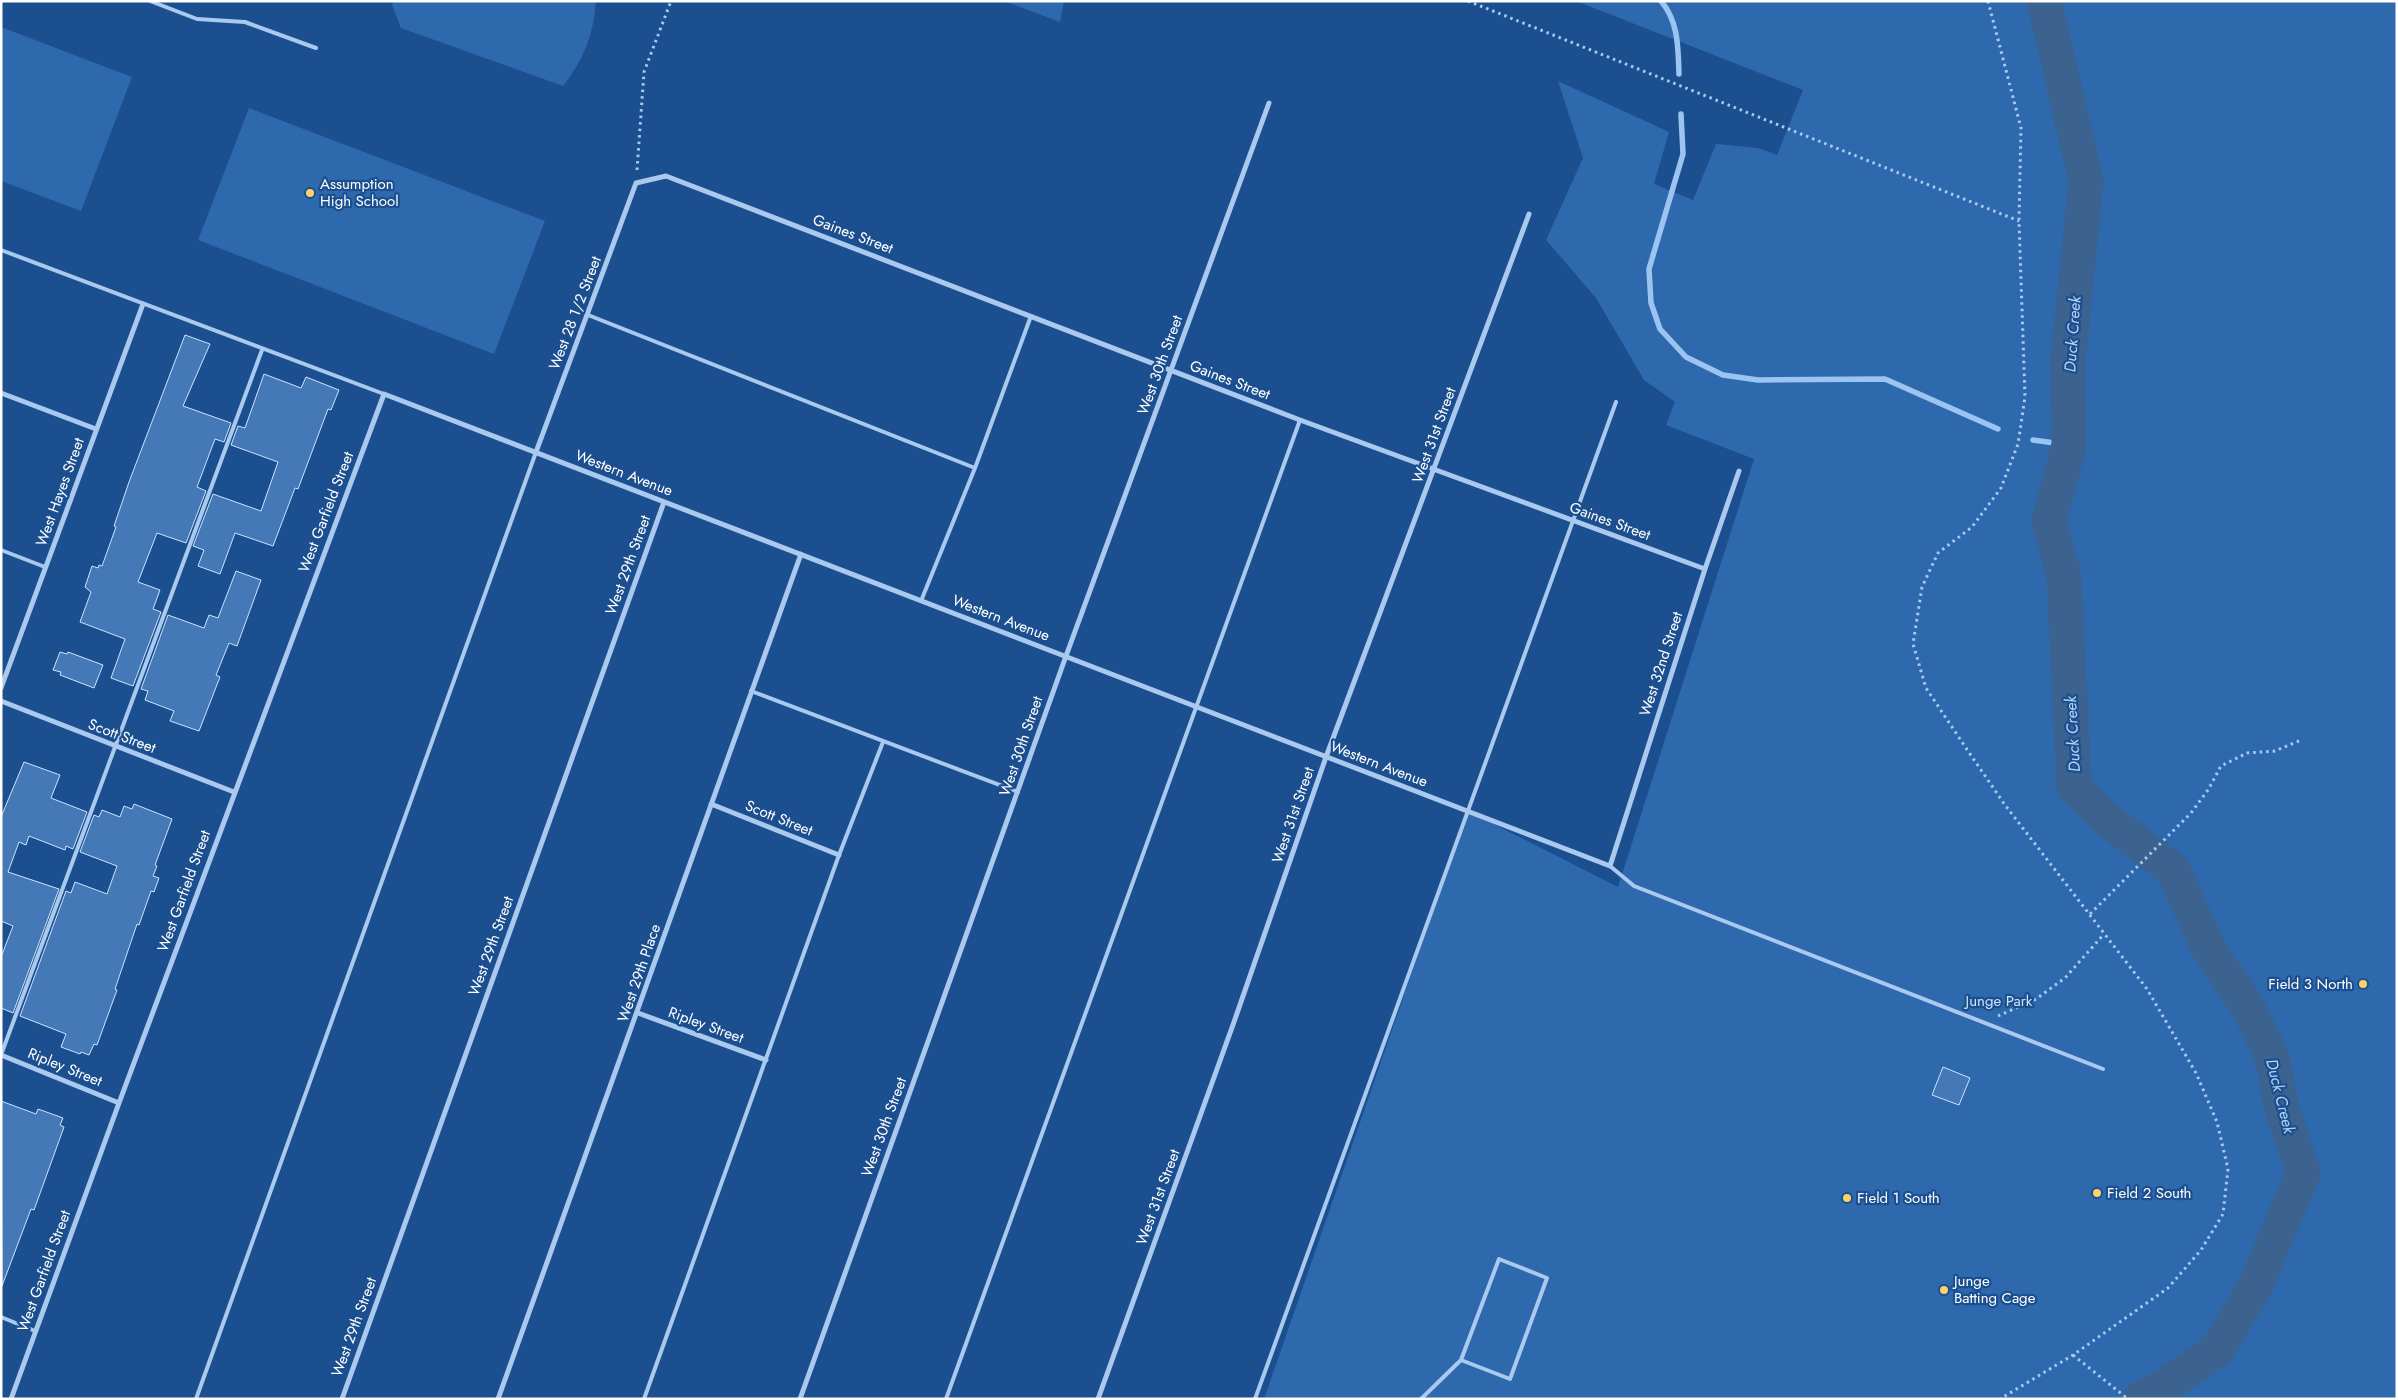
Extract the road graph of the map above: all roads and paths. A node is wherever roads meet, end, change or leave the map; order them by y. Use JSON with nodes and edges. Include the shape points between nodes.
{"nodes":[{"id":1,"x":150,"y":1,"type":"edge"},
{"id":2,"x":671,"y":1,"type":"edge"},
{"id":3,"x":1468,"y":1,"type":"edge"},
{"id":4,"x":1988,"y":1,"type":"edge"},
{"id":5,"x":316,"y":48,"type":"dead end"},
{"id":6,"x":1269,"y":102,"type":"dead end"},
{"id":7,"x":636,"y":183,"type":"junction"},
{"id":8,"x":1529,"y":214,"type":"dead end"},
{"id":9,"x":2020,"y":221,"type":"junction"},
{"id":10,"x":1,"y":250,"type":"edge"},
{"id":11,"x":143,"y":304,"type":"junction"},
{"id":12,"x":588,"y":314,"type":"junction"},
{"id":13,"x":1031,"y":316,"type":"junction"},
{"id":14,"x":262,"y":350,"type":"junction"},
{"id":15,"x":1171,"y":371,"type":"junction"},
{"id":16,"x":1,"y":393,"type":"edge"},
{"id":17,"x":384,"y":394,"type":"junction"},
{"id":18,"x":1616,"y":402,"type":"dead end"},
{"id":19,"x":1300,"y":420,"type":"junction"},
{"id":20,"x":96,"y":429,"type":"junction"},
{"id":21,"x":536,"y":452,"type":"junction"},
{"id":22,"x":976,"y":468,"type":"junction"},
{"id":23,"x":1434,"y":470,"type":"junction"},
{"id":24,"x":1739,"y":470,"type":"dead end"},
{"id":25,"x":664,"y":502,"type":"junction"},
{"id":26,"x":1572,"y":520,"type":"junction"},
{"id":27,"x":1,"y":550,"type":"edge"},
{"id":28,"x":801,"y":554,"type":"junction"},
{"id":29,"x":45,"y":567,"type":"junction"},
{"id":30,"x":1705,"y":568,"type":"junction"},
{"id":31,"x":921,"y":601,"type":"junction"},
{"id":32,"x":1066,"y":656,"type":"junction"},
{"id":33,"x":1,"y":688,"type":"edge"},
{"id":34,"x":751,"y":692,"type":"junction"},
{"id":35,"x":1,"y":701,"type":"edge"},
{"id":36,"x":1195,"y":706,"type":"junction"},
{"id":37,"x":2300,"y":740,"type":"dead end"},
{"id":38,"x":884,"y":742,"type":"junction"},
{"id":39,"x":116,"y":747,"type":"junction"},
{"id":40,"x":1326,"y":757,"type":"junction"},
{"id":41,"x":234,"y":792,"type":"junction"},
{"id":42,"x":1019,"y":792,"type":"junction"},
{"id":43,"x":711,"y":804,"type":"junction"},
{"id":44,"x":1468,"y":811,"type":"junction"},
{"id":45,"x":839,"y":855,"type":"junction"},
{"id":46,"x":1610,"y":866,"type":"junction"},
{"id":47,"x":2090,"y":914,"type":"junction"},
{"id":48,"x":2104,"y":934,"type":"junction"},
{"id":49,"x":638,"y":1012,"type":"junction"},
{"id":50,"x":1983,"y":1023,"type":"junction"},
{"id":51,"x":1,"y":1055,"type":"edge"},
{"id":52,"x":766,"y":1060,"type":"junction"},
{"id":53,"x":2103,"y":1069,"type":"dead end"},
{"id":54,"x":119,"y":1102,"type":"junction"},
{"id":55,"x":1,"y":1316,"type":"edge"},
{"id":56,"x":35,"y":1331,"type":"junction"},
{"id":57,"x":2073,"y":1355,"type":"junction"},
{"id":58,"x":1461,"y":1360,"type":"junction"},
{"id":59,"x":11,"y":1399,"type":"edge"},
{"id":60,"x":196,"y":1399,"type":"edge"},
{"id":61,"x":342,"y":1399,"type":"edge"},
{"id":62,"x":498,"y":1399,"type":"edge"},
{"id":63,"x":644,"y":1399,"type":"edge"},
{"id":64,"x":800,"y":1399,"type":"edge"},
{"id":65,"x":946,"y":1399,"type":"edge"},
{"id":66,"x":1098,"y":1399,"type":"edge"},
{"id":67,"x":1255,"y":1399,"type":"edge"},
{"id":68,"x":1421,"y":1399,"type":"edge"},
{"id":69,"x":2000,"y":1399,"type":"edge"},
{"id":70,"x":2128,"y":1399,"type":"edge"}],
"edges":[{"from":1,"to":5,"type":"lane","via":[[197,19],[244,22]]},
{"from":2,"to":7,"type":"path","via":[[644,72]]},
{"from":3,"to":9,"type":"path"},
{"from":4,"to":9,"type":"path","via":[[2021,128]]},
{"from":6,"to":15,"type":"street","name":"West 30th Street"},
{"from":7,"to":12,"type":"street","name":"West 28 1/2 Street"},
{"from":7,"to":13,"type":"street","name":"Gaines Street","via":[[666,176]]},
{"from":8,"to":23,"type":"street","name":"West 31st Street"},
{"from":9,"to":47,"type":"path","via":[[2025,397],[2018,444],[2001,488],[1972,527],[1938,553],[1922,587],[1913,644],[1926,688],[2005,805]]},
{"from":10,"to":11,"type":"lane"},
{"from":11,"to":14,"type":"lane"},
{"from":11,"to":20,"type":"street","name":"West Hayes Street"},
{"from":12,"to":21,"type":"street","name":"West 28 1/2 Street"},
{"from":12,"to":22,"type":"lane"},
{"from":13,"to":15,"type":"street","name":"Gaines Street"},
{"from":13,"to":22,"type":"lane"},
{"from":14,"to":17,"type":"lane"},
{"from":14,"to":39,"type":"lane"},
{"from":15,"to":19,"type":"street","name":"Gaines Street"},
{"from":15,"to":32,"type":"street","name":"West 30th Street"},
{"from":16,"to":20,"type":"street"},
{"from":17,"to":21,"type":"street","name":"Western Avenue"},
{"from":17,"to":41,"type":"street","name":"West Garfield Street"},
{"from":18,"to":26,"type":"lane"},
{"from":19,"to":23,"type":"street","name":"Gaines Street"},
{"from":19,"to":36,"type":"lane"},
{"from":20,"to":29,"type":"street","name":"West Hayes Street"},
{"from":21,"to":25,"type":"street","name":"Western Avenue"},
{"from":21,"to":60,"type":"lane"},
{"from":22,"to":31,"type":"lane"},
{"from":23,"to":26,"type":"street","name":"Gaines Street"},
{"from":23,"to":40,"type":"street","name":"West 31st Street"},
{"from":24,"to":30,"type":"street","name":"West 32nd Street"},
{"from":25,"to":28,"type":"street","name":"Western Avenue"},
{"from":25,"to":61,"type":"street","name":"West 29th Street"},
{"from":26,"to":30,"type":"street","name":"Gaines Street"},
{"from":26,"to":44,"type":"lane"},
{"from":27,"to":29,"type":"lane"},
{"from":28,"to":31,"type":"street","name":"Western Avenue"},
{"from":28,"to":34,"type":"street","name":"West 29th Place"},
{"from":29,"to":33,"type":"street","name":"West Hayes Street"},
{"from":30,"to":46,"type":"street","name":"West 32nd Street"},
{"from":31,"to":32,"type":"street","name":"Western Avenue"},
{"from":32,"to":36,"type":"street","name":"Western Avenue"},
{"from":32,"to":42,"type":"street","name":"West 30th Street"},
{"from":34,"to":38,"type":"lane"},
{"from":34,"to":43,"type":"street","name":"West 29th Place"},
{"from":35,"to":39,"type":"street","name":"Scott Street"},
{"from":36,"to":40,"type":"street","name":"Western Avenue"},
{"from":36,"to":65,"type":"lane"},
{"from":37,"to":47,"type":"path","via":[[2275,751],[2247,753],[2221,766],[2208,790],[2176,830]]},
{"from":38,"to":42,"type":"lane"},
{"from":38,"to":45,"type":"lane"},
{"from":39,"to":41,"type":"street","name":"Scott Street"},
{"from":39,"to":51,"type":"lane"},
{"from":40,"to":44,"type":"street","name":"Western Avenue"},
{"from":40,"to":66,"type":"street","name":"West 31st Street"},
{"from":41,"to":54,"type":"street","name":"West Garfield Street"},
{"from":42,"to":64,"type":"street","name":"West 30th Street"},
{"from":43,"to":45,"type":"street","name":"Scott Street"},
{"from":43,"to":49,"type":"street","name":"West 29th Place"},
{"from":44,"to":46,"type":"street","name":"Western Avenue"},
{"from":44,"to":67,"type":"lane"},
{"from":45,"to":52,"type":"lane"},
{"from":46,"to":50,"type":"lane","via":[[1634,886]]},
{"from":47,"to":48,"type":"path"},
{"from":48,"to":50,"type":"path","via":[[2065,978],[2036,999]]},
{"from":48,"to":57,"type":"path","via":[[2147,989],[2196,1073],[2218,1122],[2228,1169],[2223,1214],[2201,1250],[2168,1288]]},
{"from":49,"to":52,"type":"street","name":"Ripley Street"},
{"from":49,"to":62,"type":"street","name":"West 29th Place"},
{"from":50,"to":53,"type":"lane"},
{"from":51,"to":54,"type":"street","name":"Ripley Street"},
{"from":52,"to":63,"type":"lane"},
{"from":54,"to":56,"type":"street","name":"West Garfield Street"},
{"from":55,"to":56,"type":"lane"},
{"from":56,"to":59,"type":"street","name":"West Garfield Street"},
{"from":57,"to":69,"type":"path"},
{"from":57,"to":70,"type":"path"},
{"from":58,"to":58,"type":"lane","via":[[1510,1379],[1547,1278],[1499,1259]]},
{"from":58,"to":68,"type":"lane"}]}
